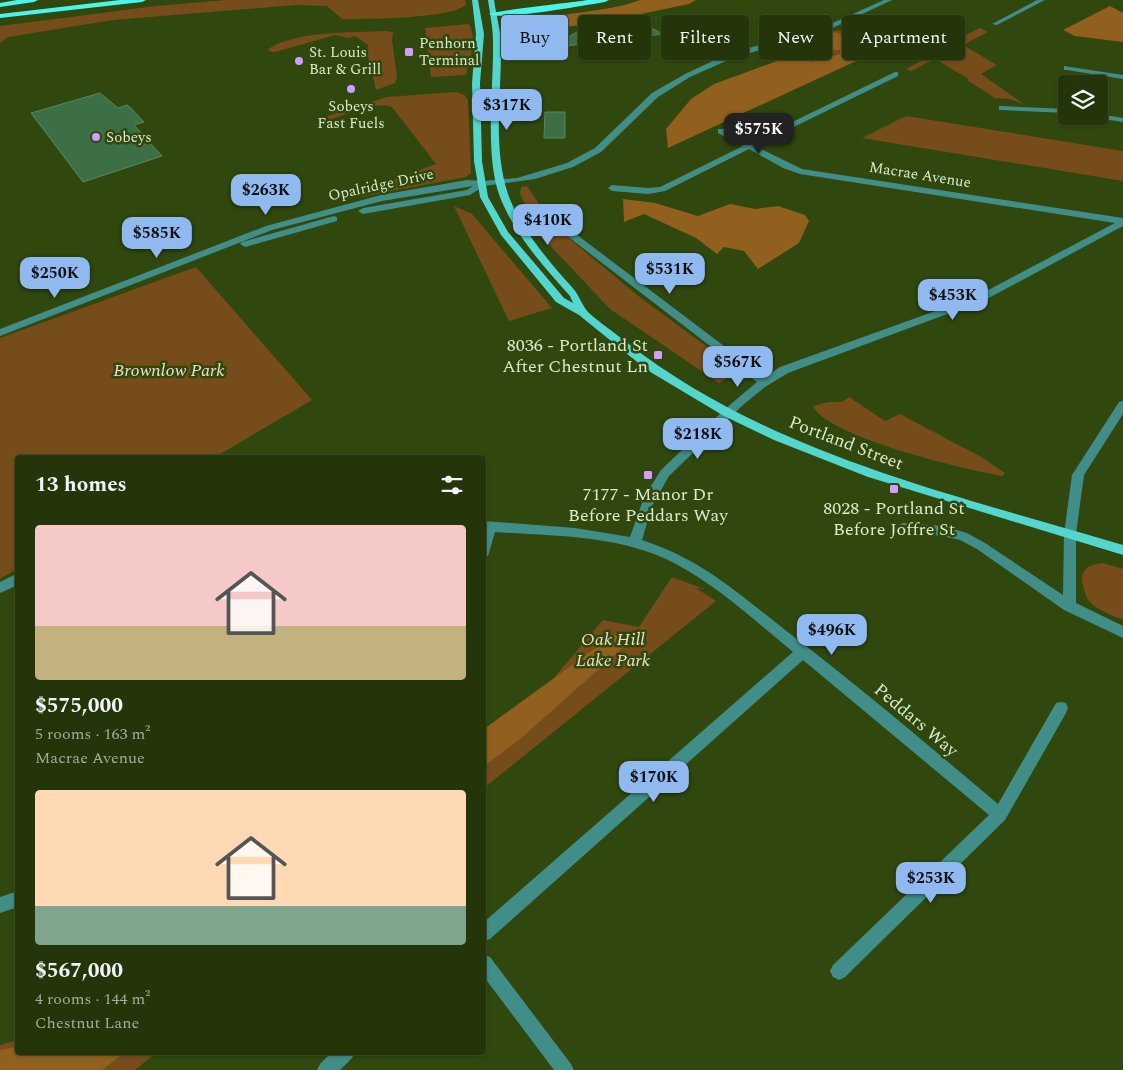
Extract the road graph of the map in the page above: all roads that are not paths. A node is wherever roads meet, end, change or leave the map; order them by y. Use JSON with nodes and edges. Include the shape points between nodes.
{"nodes":[{"id":1,"x":18,"y":0,"type":"edge"},
{"id":2,"x":34,"y":0,"type":"edge"},
{"id":3,"x":112,"y":0,"type":"edge"},
{"id":4,"x":142,"y":0,"type":"edge"},
{"id":5,"x":475,"y":0,"type":"edge"},
{"id":6,"x":491,"y":0,"type":"edge"},
{"id":7,"x":605,"y":0,"type":"edge"},
{"id":8,"x":889,"y":0,"type":"edge"},
{"id":9,"x":1042,"y":0,"type":"edge"},
{"id":10,"x":0,"y":4,"type":"edge"},
{"id":11,"x":23,"y":13,"type":"junction"},
{"id":12,"x":476,"y":14,"type":"junction"},
{"id":13,"x":492,"y":14,"type":"junction"},
{"id":14,"x":0,"y":16,"type":"edge"},
{"id":15,"x":994,"y":24,"type":"dead end"},
{"id":16,"x":1067,"y":68,"type":"dead end"},
{"id":17,"x":895,"y":74,"type":"dead end"},
{"id":18,"x":1123,"y":77,"type":"edge"},
{"id":19,"x":1002,"y":108,"type":"dead end"},
{"id":20,"x":1058,"y":111,"type":"edge"},
{"id":21,"x":1108,"y":118,"type":"edge"},
{"id":22,"x":1123,"y":120,"type":"edge"},
{"id":23,"x":721,"y":131,"type":"dead end"},
{"id":24,"x":750,"y":146,"type":"junction"},
{"id":25,"x":491,"y":183,"type":"junction"},
{"id":26,"x":612,"y":188,"type":"dead end"},
{"id":27,"x":1123,"y":221,"type":"edge"},
{"id":28,"x":560,"y":227,"type":"dead end"},
{"id":29,"x":583,"y":313,"type":"junction"},
{"id":30,"x":0,"y":333,"type":"edge"},
{"id":31,"x":764,"y":382,"type":"junction"},
{"id":32,"x":1123,"y":405,"type":"edge"},
{"id":33,"x":728,"y":413,"type":"junction"},
{"id":34,"x":487,"y":526,"type":"edge"},
{"id":35,"x":903,"y":528,"type":"dead end"},
{"id":36,"x":1070,"y":534,"type":"junction"},
{"id":37,"x":635,"y":543,"type":"junction"},
{"id":38,"x":1123,"y":550,"type":"edge"},
{"id":39,"x":15,"y":580,"type":"edge"},
{"id":40,"x":0,"y":588,"type":"edge"},
{"id":41,"x":1069,"y":606,"type":"junction"},
{"id":42,"x":1123,"y":632,"type":"edge"},
{"id":43,"x":804,"y":651,"type":"junction"},
{"id":44,"x":1061,"y":708,"type":"dead end"},
{"id":45,"x":1000,"y":815,"type":"junction"},
{"id":46,"x":15,"y":900,"type":"edge"},
{"id":47,"x":0,"y":905,"type":"edge"},
{"id":48,"x":486,"y":931,"type":"edge"},
{"id":49,"x":486,"y":966,"type":"edge"},
{"id":50,"x":839,"y":971,"type":"dead end"},
{"id":51,"x":343,"y":1055,"type":"edge"},
{"id":52,"x":326,"y":1070,"type":"edge"},
{"id":53,"x":565,"y":1070,"type":"edge"}],
"edges":[{"from":1,"to":10,"type":"highway"},
{"from":2,"to":10,"type":"highway"},
{"from":3,"to":11,"type":"highway"},
{"from":4,"to":11,"type":"highway"},
{"from":5,"to":12,"type":"main road","name":"Portland Street"},
{"from":6,"to":13,"type":"main road","name":"Portland Street"},
{"from":7,"to":13,"type":"highway"},
{"from":8,"to":25,"type":"street","name":"Opalridge Drive","via":[[831,28],[710,64],[673,83],[655,96],[604,146],[582,160],[544,173]]},
{"from":9,"to":15,"type":"street"},
{"from":11,"to":14,"type":"highway"},
{"from":12,"to":13,"type":"main road"},
{"from":12,"to":25,"type":"main road","name":"Portland Street","via":[[480,34],[476,83],[477,145]]},
{"from":13,"to":25,"type":"main road","name":"Portland Street","via":[[497,40],[497,164]]},
{"from":16,"to":18,"type":"street"},
{"from":17,"to":24,"type":"street"},
{"from":19,"to":20,"type":"street"},
{"from":21,"to":22,"type":"street"},
{"from":23,"to":24,"type":"street","name":"Macrae Avenue"},
{"from":24,"to":26,"type":"street","via":[[662,189]]},
{"from":24,"to":27,"type":"street","name":"Macrae Avenue","via":[[800,171]]},
{"from":25,"to":29,"type":"main road","name":"Portland Street","via":[[539,256],[574,295]]},
{"from":25,"to":29,"type":"main road","name":"Portland Street","via":[[484,197],[504,233],[560,300]]},
{"from":25,"to":30,"type":"street","name":"Opalridge Drive","via":[[467,183],[381,198],[269,228]]},
{"from":27,"to":31,"type":"street","via":[[981,298],[784,370]]},
{"from":28,"to":31,"type":"street"},
{"from":29,"to":33,"type":"main road","name":"Portland Street","via":[[651,367]]},
{"from":31,"to":33,"type":"street"},
{"from":32,"to":36,"type":"street","via":[[1078,476]]},
{"from":33,"to":36,"type":"main road","name":"Portland Street","via":[[872,474]]},
{"from":33,"to":37,"type":"street","via":[[665,473],[641,518]]},
{"from":34,"to":37,"type":"street","name":"Peddars Way","via":[[606,537]]},
{"from":35,"to":41,"type":"street","via":[[963,536]]},
{"from":36,"to":38,"type":"main road","name":"Portland Street"},
{"from":36,"to":41,"type":"street"},
{"from":37,"to":43,"type":"street","name":"Peddars Way","via":[[693,566]]},
{"from":39,"to":40,"type":"street"},
{"from":41,"to":42,"type":"street"},
{"from":43,"to":45,"type":"street","name":"Peddars Way"},
{"from":43,"to":48,"type":"street"},
{"from":44,"to":45,"type":"street"},
{"from":45,"to":50,"type":"street"},
{"from":46,"to":47,"type":"street"},
{"from":49,"to":53,"type":"street"},
{"from":51,"to":52,"type":"street"}]}
